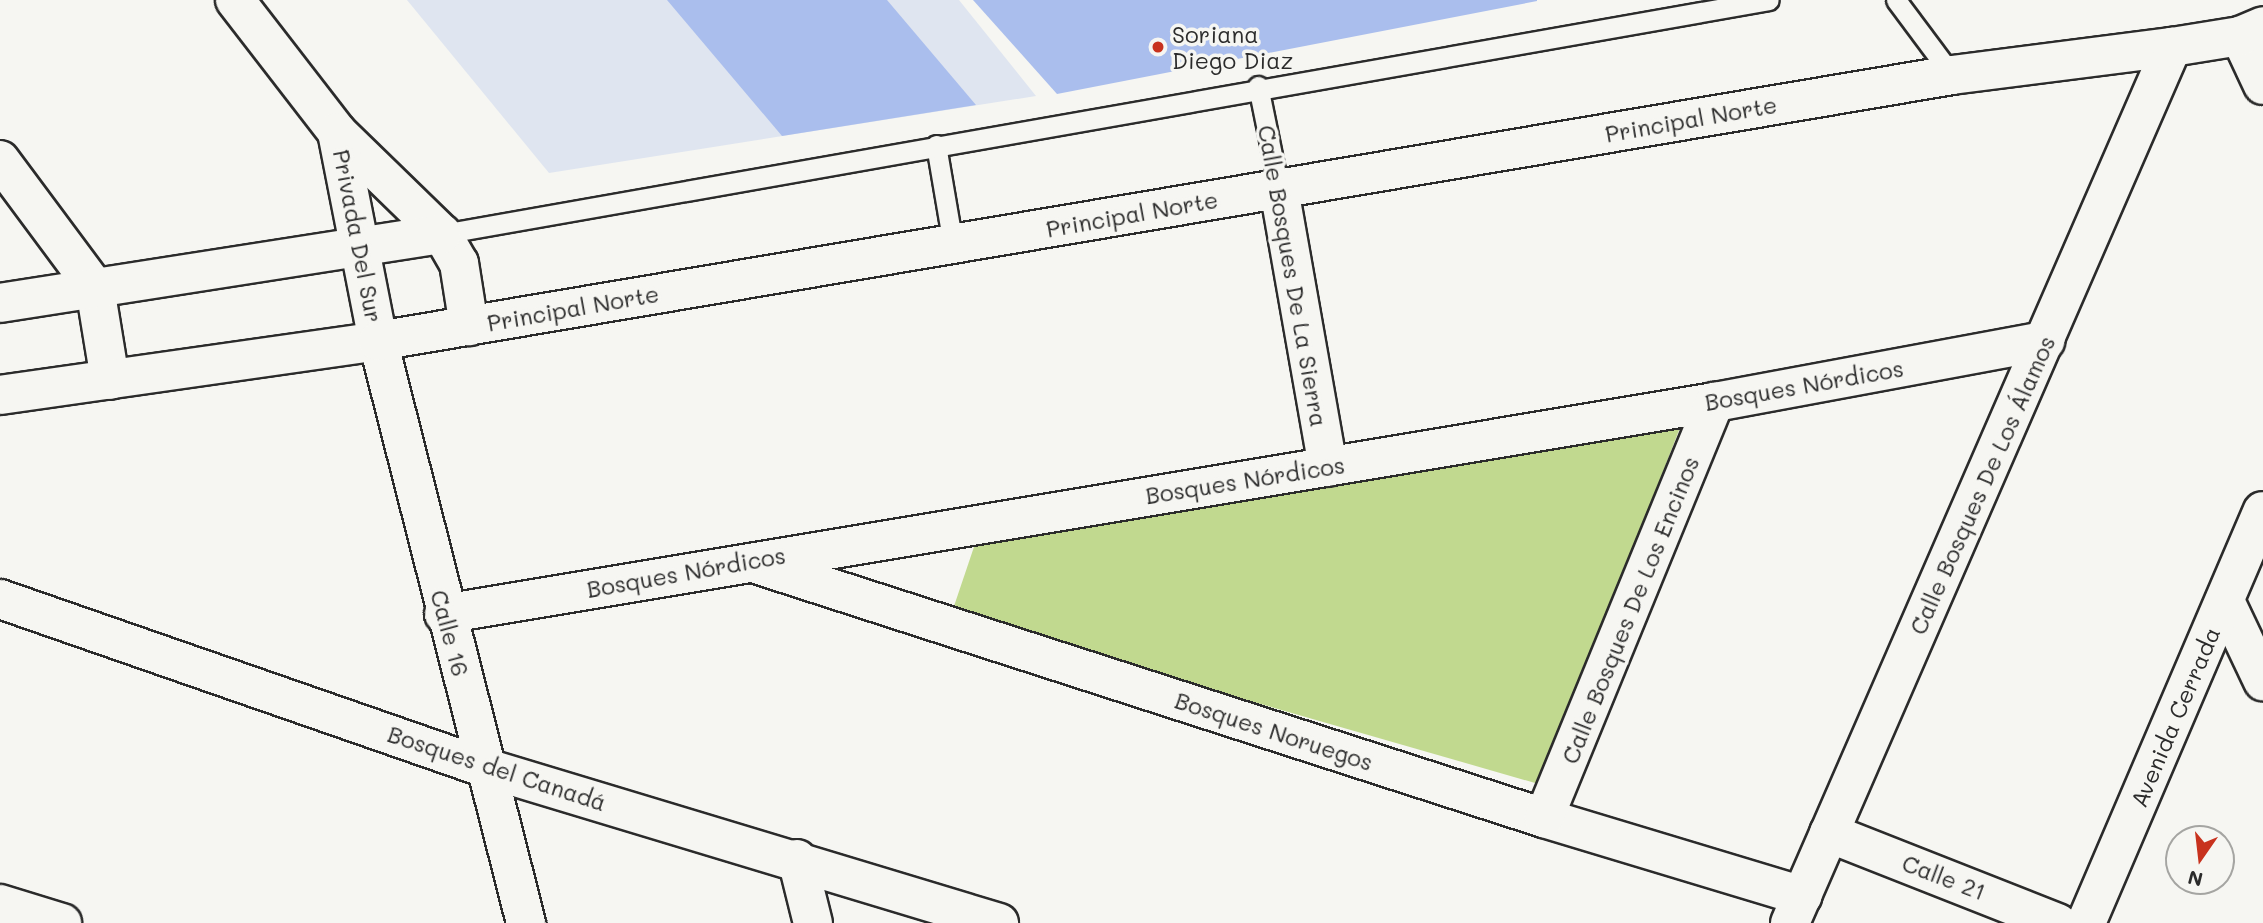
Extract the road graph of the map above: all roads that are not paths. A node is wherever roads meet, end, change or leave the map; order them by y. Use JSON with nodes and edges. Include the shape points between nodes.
{"nodes":[{"id":1,"x":235,"y":0,"type":"edge"},
{"id":2,"x":1769,"y":0,"type":"edge"},
{"id":3,"x":1896,"y":0,"type":"edge"},
{"id":4,"x":2251,"y":31,"type":"edge"},
{"id":5,"x":2172,"y":47,"type":"junction"},
{"id":6,"x":1952,"y":75,"type":"junction"},
{"id":7,"x":2263,"y":85,"type":"edge"},
{"id":8,"x":1258,"y":86,"type":"junction"},
{"id":9,"x":337,"y":132,"type":"junction"},
{"id":10,"x":936,"y":145,"type":"junction"},
{"id":11,"x":0,"y":160,"type":"edge"},
{"id":12,"x":1279,"y":189,"type":"junction"},
{"id":13,"x":442,"y":234,"type":"junction"},
{"id":14,"x":953,"y":244,"type":"junction"},
{"id":15,"x":364,"y":246,"type":"junction"},
{"id":16,"x":95,"y":288,"type":"junction"},
{"id":17,"x":0,"y":303,"type":"edge"},
{"id":18,"x":469,"y":326,"type":"junction"},
{"id":19,"x":378,"y":341,"type":"junction"},
{"id":20,"x":2045,"y":341,"type":"junction"},
{"id":21,"x":110,"y":380,"type":"junction"},
{"id":22,"x":0,"y":395,"type":"edge"},
{"id":23,"x":1715,"y":402,"type":"junction"},
{"id":24,"x":1328,"y":467,"type":"junction"},
{"id":25,"x":2263,"y":512,"type":"edge"},
{"id":26,"x":748,"y":561,"type":"junction"},
{"id":27,"x":0,"y":599,"type":"edge"},
{"id":28,"x":2225,"y":601,"type":"junction"},
{"id":29,"x":444,"y":614,"type":"junction"},
{"id":30,"x":2263,"y":681,"type":"edge"},
{"id":31,"x":486,"y":768,"type":"junction"},
{"id":32,"x":1544,"y":818,"type":"junction"},
{"id":33,"x":1829,"y":833,"type":"junction"},
{"id":34,"x":797,"y":859,"type":"junction"},
{"id":35,"x":0,"y":904,"type":"edge"},
{"id":36,"x":1796,"y":909,"type":"edge"},
{"id":37,"x":62,"y":923,"type":"edge"},
{"id":38,"x":526,"y":923,"type":"edge"},
{"id":39,"x":813,"y":923,"type":"edge"},
{"id":40,"x":999,"y":923,"type":"edge"},
{"id":41,"x":2058,"y":923,"type":"edge"},
{"id":42,"x":2086,"y":923,"type":"edge"}],
"edges":[{"from":1,"to":9,"type":"street","name":"Privada Del Sur"},
{"from":2,"to":8,"type":"lane"},
{"from":3,"to":6,"type":"lane"},
{"from":4,"to":5,"type":"street","name":"Principal Norte"},
{"from":4,"to":7,"type":"street"},
{"from":5,"to":6,"type":"street","name":"Principal Norte"},
{"from":5,"to":20,"type":"street","name":"Calle Bosques De Los Álamos"},
{"from":6,"to":12,"type":"street","name":"Principal Norte"},
{"from":8,"to":10,"type":"lane"},
{"from":8,"to":12,"type":"lane","name":"Calle Bosques De La Sierra"},
{"from":9,"to":13,"type":"street","name":"Privada Del Sur"},
{"from":9,"to":15,"type":"street","name":"Privada Del Sur"},
{"from":10,"to":13,"type":"lane"},
{"from":10,"to":14,"type":"lane"},
{"from":11,"to":16,"type":"street"},
{"from":12,"to":14,"type":"street","name":"Principal Norte"},
{"from":12,"to":24,"type":"street","name":"Calle Bosques De La Sierra"},
{"from":13,"to":15,"type":"street"},
{"from":13,"to":18,"type":"street","name":"Privada Del Sur","via":[[459,263]]},
{"from":14,"to":18,"type":"street","name":"Principal Norte"},
{"from":15,"to":16,"type":"street"},
{"from":15,"to":19,"type":"street","name":"Privada Del Sur"},
{"from":16,"to":17,"type":"street"},
{"from":16,"to":21,"type":"street"},
{"from":18,"to":19,"type":"street","name":"Principal Norte"},
{"from":19,"to":21,"type":"street","name":"Principal Norte"},
{"from":19,"to":29,"type":"street","name":"Calle 16"},
{"from":20,"to":23,"type":"street","name":"Bosques Nórdicos"},
{"from":20,"to":33,"type":"street","name":"Calle Bosques De Los Álamos"},
{"from":21,"to":22,"type":"street","name":"Principal Norte"},
{"from":23,"to":24,"type":"street","name":"Bosques Nórdicos"},
{"from":23,"to":32,"type":"street","name":"Calle Bosques De Los Encinos"},
{"from":24,"to":26,"type":"street","name":"Bosques Nórdicos"},
{"from":25,"to":28,"type":"street","name":"Avenida Cerrada"},
{"from":26,"to":29,"type":"street","name":"Bosques Nórdicos"},
{"from":26,"to":32,"type":"street","name":"Bosques Noruegos"},
{"from":27,"to":31,"type":"street","name":"Bosques del Canadá"},
{"from":28,"to":30,"type":"street"},
{"from":28,"to":42,"type":"street","name":"Avenida Cerrada"},
{"from":29,"to":31,"type":"street","name":"Calle 16"},
{"from":31,"to":34,"type":"street","name":"Bosques del Canadá"},
{"from":31,"to":38,"type":"street","name":"Calle 16"},
{"from":32,"to":36,"type":"street","name":"Bosques Noruegos"},
{"from":33,"to":36,"type":"street","name":"Calle Bosques De Los Álamos"},
{"from":33,"to":41,"type":"street","name":"Calle 21"},
{"from":34,"to":39,"type":"street"},
{"from":34,"to":40,"type":"street","name":"Bosques del Canadá"},
{"from":35,"to":37,"type":"street"}]}
